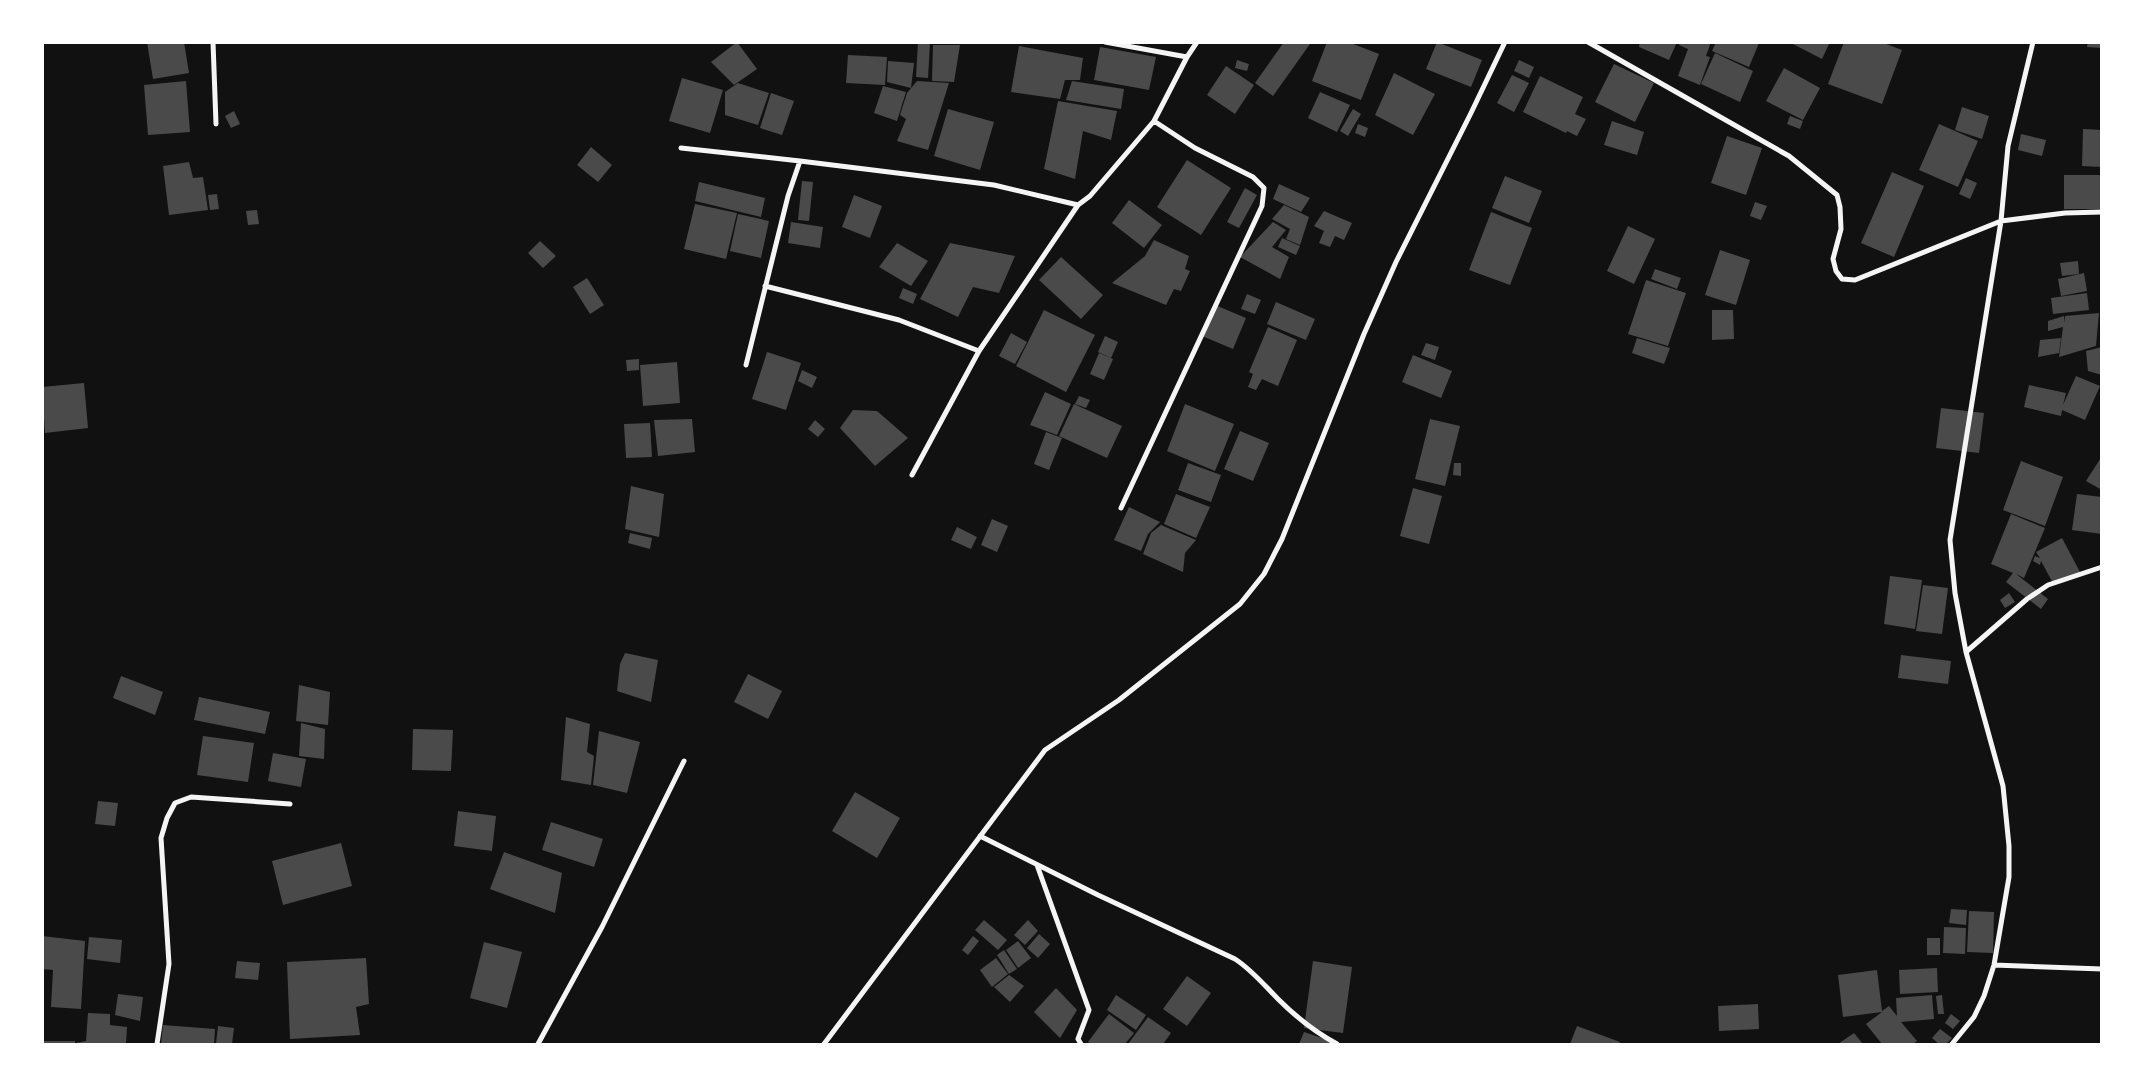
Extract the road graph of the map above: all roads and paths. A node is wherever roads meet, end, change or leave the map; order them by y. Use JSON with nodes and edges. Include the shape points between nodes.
{"nodes":[{"id":1,"x":213,"y":42,"type":"edge"},
{"id":2,"x":1105,"y":42,"type":"edge"},
{"id":3,"x":1198,"y":42,"type":"edge"},
{"id":4,"x":1504,"y":42,"type":"edge"},
{"id":5,"x":1588,"y":42,"type":"edge"},
{"id":6,"x":2033,"y":42,"type":"edge"},
{"id":7,"x":1187,"y":57,"type":"junction"},
{"id":8,"x":1154,"y":121,"type":"junction"},
{"id":9,"x":216,"y":124,"type":"dead end"},
{"id":10,"x":681,"y":148,"type":"dead end"},
{"id":11,"x":800,"y":162,"type":"junction"},
{"id":12,"x":1078,"y":205,"type":"junction"},
{"id":13,"x":2102,"y":212,"type":"edge"},
{"id":14,"x":2001,"y":222,"type":"junction"},
{"id":15,"x":765,"y":286,"type":"junction"},
{"id":16,"x":979,"y":351,"type":"junction"},
{"id":17,"x":746,"y":365,"type":"dead end"},
{"id":18,"x":912,"y":475,"type":"dead end"},
{"id":19,"x":1121,"y":508,"type":"dead end"},
{"id":20,"x":2102,"y":567,"type":"edge"},
{"id":21,"x":1966,"y":652,"type":"junction"},
{"id":22,"x":684,"y":761,"type":"dead end"},
{"id":23,"x":290,"y":804,"type":"dead end"},
{"id":24,"x":980,"y":836,"type":"junction"},
{"id":25,"x":1037,"y":865,"type":"junction"},
{"id":26,"x":1994,"y":965,"type":"junction"},
{"id":27,"x":2102,"y":969,"type":"edge"},
{"id":28,"x":1955,"y":1043,"type":"edge"},
{"id":29,"x":157,"y":1044,"type":"edge"},
{"id":30,"x":538,"y":1044,"type":"edge"},
{"id":31,"x":824,"y":1044,"type":"edge"},
{"id":32,"x":1081,"y":1044,"type":"edge"},
{"id":33,"x":1337,"y":1044,"type":"edge"}],
"edges":[{"from":1,"to":9,"type":"street"},
{"from":2,"to":7,"type":"street"},
{"from":3,"to":7,"type":"street"},
{"from":4,"to":24,"type":"street","via":[[1396,262],[1282,539],[1264,574],[1240,604],[1119,700],[1045,750]]},
{"from":5,"to":14,"type":"street","via":[[1789,156],[1837,195],[1841,229],[1833,259],[1842,279],[1855,280]]},
{"from":6,"to":14,"type":"street","via":[[2008,146]]},
{"from":7,"to":8,"type":"street"},
{"from":8,"to":12,"type":"street","via":[[1090,196]]},
{"from":8,"to":19,"type":"street","via":[[1195,148],[1253,177],[1264,188],[1265,194]]},
{"from":10,"to":11,"type":"street"},
{"from":11,"to":12,"type":"street","via":[[994,185]]},
{"from":11,"to":15,"type":"street"},
{"from":12,"to":16,"type":"street"},
{"from":13,"to":14,"type":"street","via":[[2066,213]]},
{"from":14,"to":21,"type":"street","via":[[1950,540],[1955,593]]},
{"from":15,"to":16,"type":"street","via":[[899,320]]},
{"from":15,"to":17,"type":"street"},
{"from":16,"to":18,"type":"street"},
{"from":20,"to":21,"type":"street","via":[[2048,585]]},
{"from":21,"to":26,"type":"street","via":[[2003,786],[2009,846],[2009,877]]},
{"from":22,"to":30,"type":"street","via":[[602,927]]},
{"from":23,"to":29,"type":"street","via":[[192,797],[175,802],[161,838],[169,964]]},
{"from":24,"to":25,"type":"street"},
{"from":24,"to":31,"type":"street"},
{"from":25,"to":32,"type":"street","via":[[1089,1010],[1078,1039]]},
{"from":25,"to":33,"type":"street","via":[[1236,959],[1314,1031]]},
{"from":26,"to":27,"type":"street"},
{"from":26,"to":28,"type":"street","via":[[1984,996]]}]}
